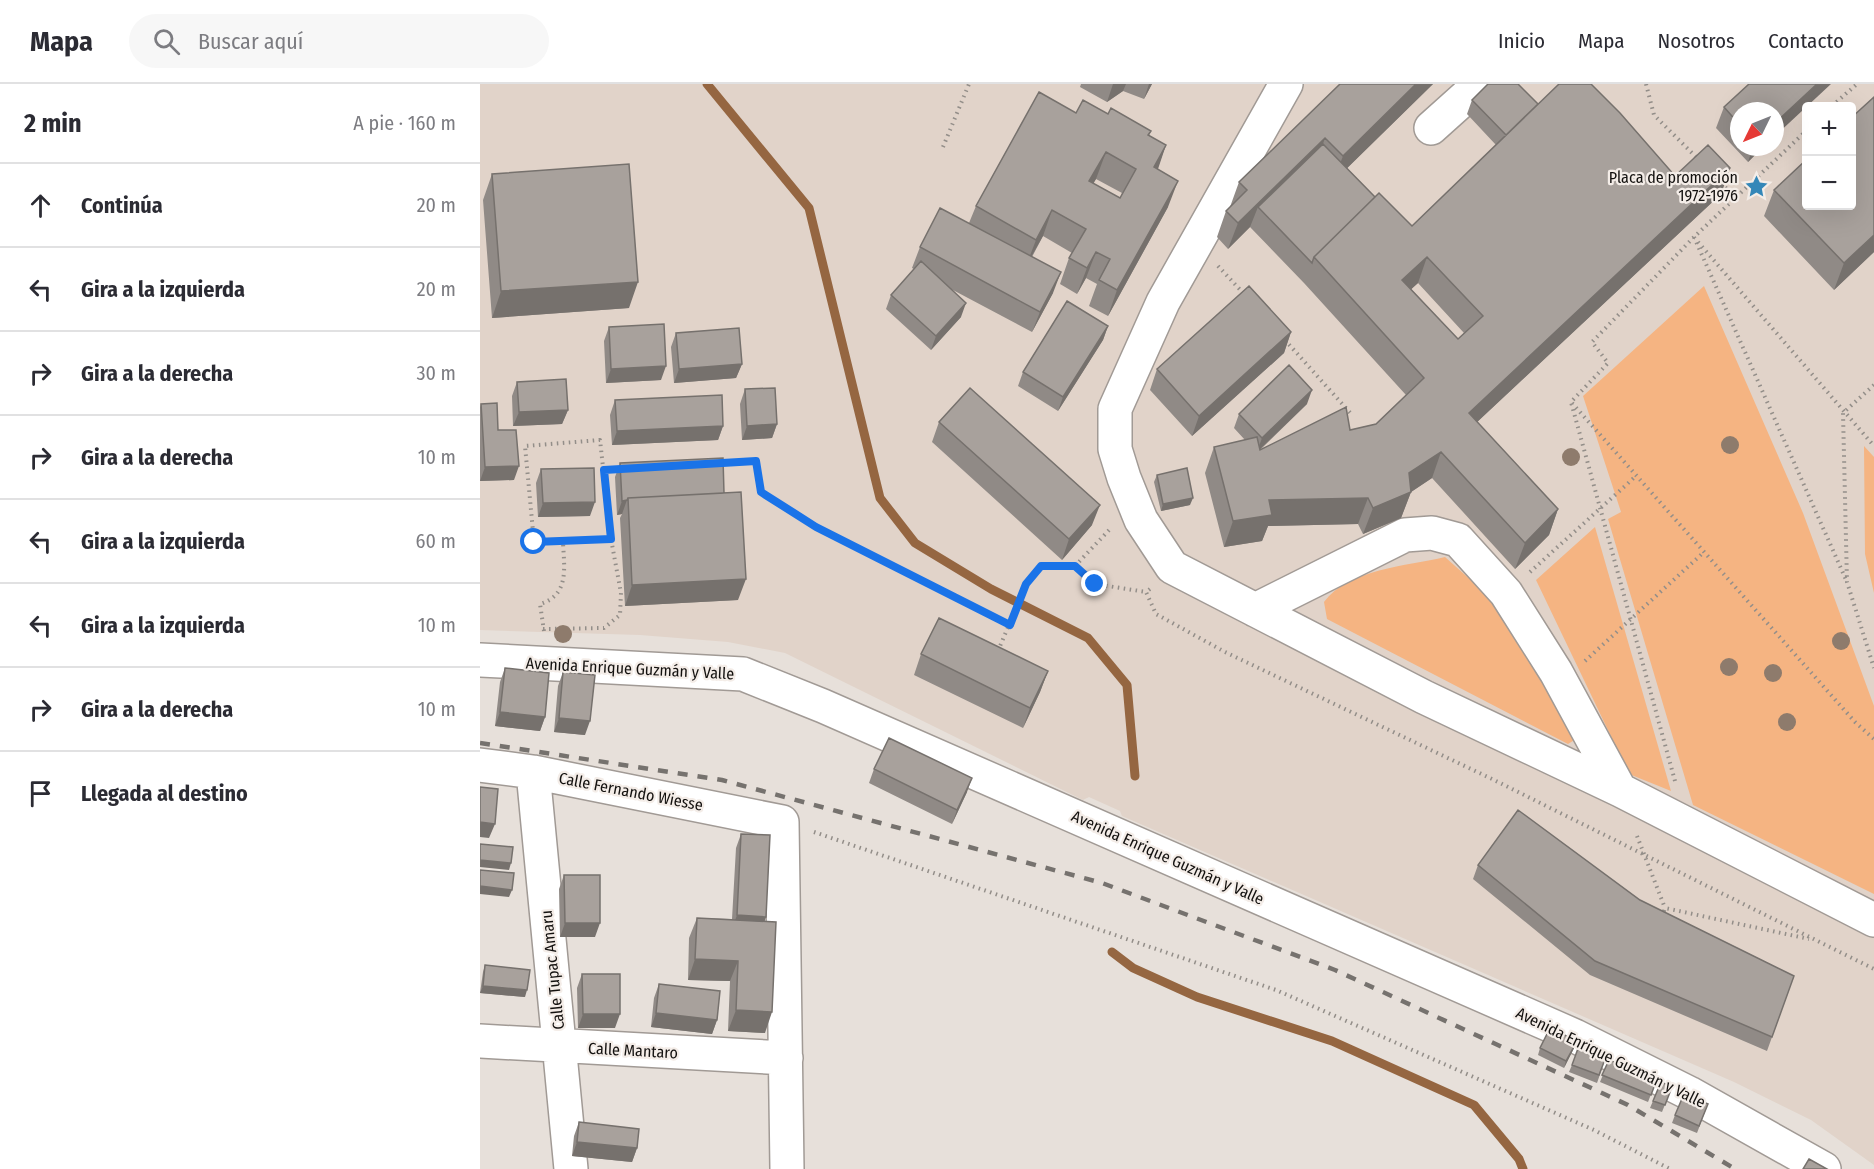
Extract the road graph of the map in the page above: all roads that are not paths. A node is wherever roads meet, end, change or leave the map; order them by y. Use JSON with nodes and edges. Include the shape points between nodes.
{"nodes":[{"id":1,"x":1286,"y":84,"type":"edge"},
{"id":2,"x":1480,"y":84,"type":"edge"},
{"id":3,"x":1431,"y":128,"type":"dead end"},
{"id":4,"x":1255,"y":610,"type":"junction"},
{"id":5,"x":480,"y":660,"type":"edge"},
{"id":6,"x":480,"y":765,"type":"edge"},
{"id":7,"x":533,"y":772,"type":"junction"},
{"id":8,"x":1620,"y":790,"type":"junction"},
{"id":9,"x":1874,"y":920,"type":"edge"},
{"id":10,"x":480,"y":1041,"type":"edge"},
{"id":11,"x":559,"y":1046,"type":"junction"},
{"id":12,"x":786,"y":1058,"type":"junction"},
{"id":13,"x":571,"y":1169,"type":"edge"},
{"id":14,"x":788,"y":1169,"type":"edge"},
{"id":15,"x":1824,"y":1169,"type":"edge"}],
"edges":[{"from":1,"to":4,"type":"street","via":[[1163,302],[1115,410],[1115,449],[1134,503],[1172,567]]},
{"from":2,"to":3,"type":"street"},
{"from":4,"to":8,"type":"street","via":[[1424,697]]},
{"from":4,"to":8,"type":"street","via":[[1405,535],[1432,532],[1458,540],[1506,593],[1561,682]]},
{"from":5,"to":15,"type":"street","name":"Avenida Enrique Guzmán y Valle","via":[[742,674],[824,706],[1575,1036],[1689,1093]]},
{"from":6,"to":7,"type":"street","name":"Calle Fernando Wiesse"},
{"from":7,"to":11,"type":"street","name":"Calle Tupac Amaru"},
{"from":7,"to":12,"type":"street","name":"Calle Fernando Wiesse","via":[[782,822]]},
{"from":8,"to":9,"type":"street"},
{"from":10,"to":11,"type":"street","name":"Calle Mantaro"},
{"from":11,"to":12,"type":"street","name":"Calle Mantaro"},
{"from":11,"to":13,"type":"street","name":"Calle Tupac Amaru"},
{"from":12,"to":14,"type":"street"}]}
